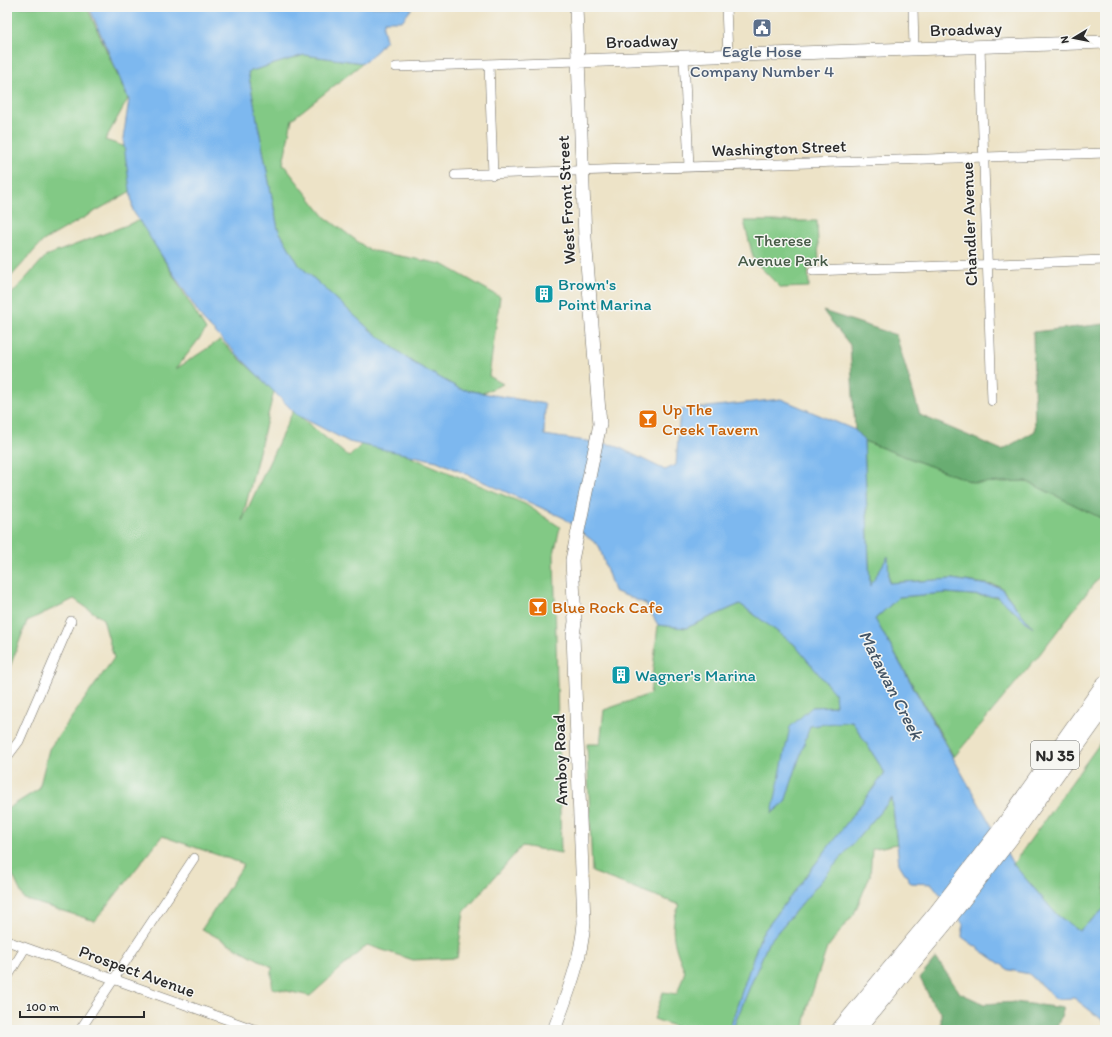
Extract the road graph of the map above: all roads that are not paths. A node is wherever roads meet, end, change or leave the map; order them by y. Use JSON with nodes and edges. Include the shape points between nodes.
{"nodes":[{"id":1,"x":576,"y":7,"type":"edge"},
{"id":2,"x":726,"y":7,"type":"edge"},
{"id":3,"x":913,"y":7,"type":"edge"},
{"id":4,"x":1105,"y":42,"type":"edge"},
{"id":5,"x":980,"y":47,"type":"junction"},
{"id":6,"x":914,"y":49,"type":"junction"},
{"id":7,"x":728,"y":55,"type":"junction"},
{"id":8,"x":684,"y":57,"type":"junction"},
{"id":9,"x":578,"y":61,"type":"junction"},
{"id":10,"x":489,"y":64,"type":"junction"},
{"id":11,"x":396,"y":67,"type":"dead end"},
{"id":12,"x":1105,"y":153,"type":"edge"},
{"id":13,"x":984,"y":157,"type":"junction"},
{"id":14,"x":689,"y":168,"type":"junction"},
{"id":15,"x":582,"y":172,"type":"junction"},
{"id":16,"x":455,"y":175,"type":"dead end"},
{"id":17,"x":493,"y":175,"type":"junction"},
{"id":18,"x":1105,"y":260,"type":"edge"},
{"id":19,"x":987,"y":265,"type":"junction"},
{"id":20,"x":813,"y":271,"type":"dead end"},
{"id":21,"x":992,"y":401,"type":"dead end"},
{"id":22,"x":588,"y":486,"type":"joint"},
{"id":23,"x":71,"y":621,"type":"dead end"},
{"id":24,"x":1105,"y":684,"type":"edge"},
{"id":25,"x":1105,"y":705,"type":"edge"},
{"id":26,"x":7,"y":757,"type":"edge"},
{"id":27,"x":1008,"y":830,"type":"junction"},
{"id":28,"x":194,"y":858,"type":"dead end"},
{"id":29,"x":941,"y":917,"type":"junction"},
{"id":30,"x":7,"y":941,"type":"edge"},
{"id":31,"x":25,"y":948,"type":"junction"},
{"id":32,"x":7,"y":978,"type":"edge"},
{"id":33,"x":114,"y":980,"type":"junction"},
{"id":34,"x":859,"y":1028,"type":"edge"},
{"id":35,"x":80,"y":1030,"type":"edge"},
{"id":36,"x":256,"y":1030,"type":"edge"},
{"id":37,"x":554,"y":1030,"type":"edge"},
{"id":38,"x":840,"y":1030,"type":"edge"}],
"edges":[{"from":1,"to":9,"type":"main road","name":"West Front Street"},
{"from":2,"to":7,"type":"street"},
{"from":3,"to":6,"type":"street"},
{"from":4,"to":5,"type":"main road","name":"Broadway"},
{"from":5,"to":6,"type":"main road","name":"Broadway"},
{"from":5,"to":13,"type":"street","name":"Chandler Avenue"},
{"from":6,"to":7,"type":"main road","name":"Broadway"},
{"from":7,"to":8,"type":"main road","name":"Broadway"},
{"from":8,"to":9,"type":"main road","name":"Broadway"},
{"from":8,"to":14,"type":"street"},
{"from":9,"to":10,"type":"street","name":"Broadway"},
{"from":9,"to":15,"type":"main road","name":"West Front Street"},
{"from":10,"to":11,"type":"street","name":"Broadway"},
{"from":10,"to":17,"type":"street"},
{"from":12,"to":13,"type":"street","name":"Washington Street"},
{"from":13,"to":14,"type":"street","name":"Washington Street"},
{"from":13,"to":19,"type":"street","name":"Chandler Avenue"},
{"from":14,"to":15,"type":"street","name":"Washington Street"},
{"from":15,"to":17,"type":"street","name":"Washington Street"},
{"from":15,"to":22,"type":"main road","name":"West Front Street","via":[[600,418]]},
{"from":16,"to":17,"type":"street","name":"Washington Street"},
{"from":18,"to":19,"type":"street"},
{"from":19,"to":20,"type":"street"},
{"from":19,"to":21,"type":"street","name":"Chandler Avenue"},
{"from":22,"to":37,"type":"main road","name":"Amboy Road","via":[[572,560],[584,923],[580,957]]},
{"from":23,"to":26,"type":"street","via":[[19,741]]},
{"from":24,"to":27,"type":"highway","number":"NJ 35"},
{"from":25,"to":27,"type":"highway","number":"NJ 35"},
{"from":27,"to":29,"type":"highway","number":"NJ 35"},
{"from":28,"to":33,"type":"street"},
{"from":29,"to":34,"type":"highway","number":"NJ 35"},
{"from":29,"to":38,"type":"highway","number":"NJ 35"},
{"from":30,"to":31,"type":"street","name":"Prospect Avenue"},
{"from":31,"to":32,"type":"street"},
{"from":31,"to":33,"type":"street","name":"Prospect Avenue"},
{"from":33,"to":35,"type":"street"},
{"from":33,"to":36,"type":"street","name":"Prospect Avenue"}]}
